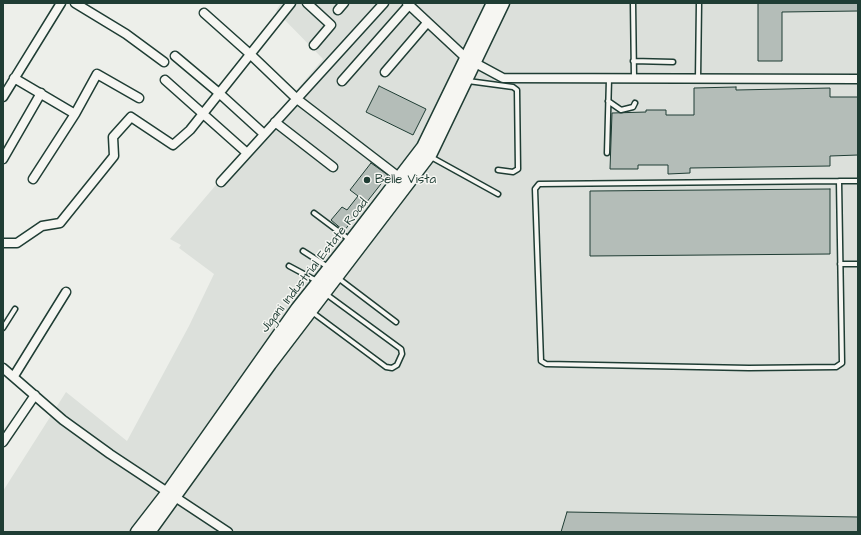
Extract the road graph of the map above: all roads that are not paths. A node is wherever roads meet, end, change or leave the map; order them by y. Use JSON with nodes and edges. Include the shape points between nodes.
{"nodes":[{"id":1,"x":61,"y":3,"type":"edge"},
{"id":2,"x":75,"y":3,"type":"edge"},
{"id":3,"x":291,"y":3,"type":"edge"},
{"id":4,"x":307,"y":3,"type":"edge"},
{"id":5,"x":344,"y":3,"type":"edge"},
{"id":6,"x":384,"y":3,"type":"edge"},
{"id":7,"x":418,"y":3,"type":"edge"},
{"id":8,"x":493,"y":3,"type":"edge"},
{"id":9,"x":503,"y":3,"type":"edge"},
{"id":10,"x":633,"y":3,"type":"edge"},
{"id":11,"x":699,"y":3,"type":"edge"},
{"id":12,"x":408,"y":4,"type":"edge"},
{"id":13,"x":338,"y":10,"type":"dead end"},
{"id":14,"x":204,"y":13,"type":"dead end"},
{"id":15,"x":418,"y":14,"type":"junction"},
{"id":16,"x":427,"y":23,"type":"junction"},
{"id":17,"x":314,"y":45,"type":"dead end"},
{"id":18,"x":250,"y":54,"type":"junction"},
{"id":19,"x":175,"y":56,"type":"dead end"},
{"id":20,"x":470,"y":60,"type":"junction"},
{"id":21,"x":164,"y":62,"type":"dead end"},
{"id":22,"x":633,"y":62,"type":"junction"},
{"id":23,"x":673,"y":62,"type":"dead end"},
{"id":24,"x":385,"y":72,"type":"dead end"},
{"id":25,"x":14,"y":78,"type":"junction"},
{"id":26,"x":513,"y":78,"type":"junction"},
{"id":27,"x":609,"y":78,"type":"junction"},
{"id":28,"x":634,"y":78,"type":"junction"},
{"id":29,"x":698,"y":78,"type":"junction"},
{"id":30,"x":858,"y":79,"type":"edge"},
{"id":31,"x":166,"y":80,"type":"dead end"},
{"id":32,"x":466,"y":80,"type":"junction"},
{"id":33,"x":342,"y":81,"type":"dead end"},
{"id":34,"x":513,"y":87,"type":"junction"},
{"id":35,"x":41,"y":93,"type":"junction"},
{"id":36,"x":219,"y":93,"type":"junction"},
{"id":37,"x":3,"y":97,"type":"edge"},
{"id":38,"x":139,"y":98,"type":"dead end"},
{"id":39,"x":296,"y":99,"type":"junction"},
{"id":40,"x":608,"y":101,"type":"junction"},
{"id":41,"x":635,"y":103,"type":"dead end"},
{"id":42,"x":203,"y":113,"type":"junction"},
{"id":43,"x":75,"y":114,"type":"junction"},
{"id":44,"x":276,"y":122,"type":"junction"},
{"id":45,"x":264,"y":134,"type":"junction"},
{"id":46,"x":247,"y":153,"type":"junction"},
{"id":47,"x":607,"y":153,"type":"dead end"},
{"id":48,"x":429,"y":156,"type":"junction"},
{"id":49,"x":3,"y":159,"type":"edge"},
{"id":50,"x":333,"y":168,"type":"dead end"},
{"id":51,"x":498,"y":170,"type":"dead end"},
{"id":52,"x":33,"y":178,"type":"dead end"},
{"id":53,"x":400,"y":178,"type":"junction"},
{"id":54,"x":839,"y":181,"type":"junction"},
{"id":55,"x":858,"y":181,"type":"edge"},
{"id":56,"x":220,"y":182,"type":"dead end"},
{"id":57,"x":498,"y":194,"type":"dead end"},
{"id":58,"x":314,"y":213,"type":"dead end"},
{"id":59,"x":351,"y":241,"type":"junction"},
{"id":60,"x":3,"y":244,"type":"edge"},
{"id":61,"x":303,"y":251,"type":"dead end"},
{"id":62,"x":840,"y":264,"type":"junction"},
{"id":63,"x":858,"y":264,"type":"edge"},
{"id":64,"x":289,"y":266,"type":"dead end"},
{"id":65,"x":333,"y":272,"type":"junction"},
{"id":66,"x":321,"y":288,"type":"junction"},
{"id":67,"x":66,"y":292,"type":"dead end"},
{"id":68,"x":15,"y":309,"type":"dead end"},
{"id":69,"x":310,"y":311,"type":"junction"},
{"id":70,"x":396,"y":322,"type":"dead end"},
{"id":71,"x":3,"y":328,"type":"edge"},
{"id":72,"x":3,"y":368,"type":"edge"},
{"id":73,"x":14,"y":376,"type":"junction"},
{"id":74,"x":35,"y":395,"type":"junction"},
{"id":75,"x":3,"y":442,"type":"edge"},
{"id":76,"x":172,"y":494,"type":"junction"},
{"id":77,"x":152,"y":531,"type":"edge"},
{"id":78,"x":137,"y":532,"type":"edge"},
{"id":79,"x":228,"y":532,"type":"edge"}],
"edges":[{"from":1,"to":25,"type":"street"},
{"from":2,"to":21,"type":"street","via":[[126,34]]},
{"from":3,"to":18,"type":"street"},
{"from":4,"to":17,"type":"street","via":[[331,25]]},
{"from":5,"to":13,"type":"street"},
{"from":6,"to":39,"type":"street"},
{"from":7,"to":15,"type":"street"},
{"from":8,"to":20,"type":"main road","name":"Jigani Industrial Estate Road"},
{"from":9,"to":20,"type":"main road","name":"Jigani Industrial Estate Road"},
{"from":10,"to":22,"type":"lane"},
{"from":11,"to":29,"type":"lane"},
{"from":12,"to":15,"type":"street"},
{"from":12,"to":33,"type":"street"},
{"from":14,"to":18,"type":"street"},
{"from":15,"to":16,"type":"street"},
{"from":16,"to":20,"type":"street"},
{"from":16,"to":24,"type":"street"},
{"from":18,"to":36,"type":"street"},
{"from":18,"to":39,"type":"street"},
{"from":19,"to":36,"type":"street"},
{"from":20,"to":26,"type":"street","via":[[503,78]]},
{"from":20,"to":32,"type":"main road","name":"Jigani Industrial Estate Road"},
{"from":20,"to":53,"type":"main road","name":"Jigani Industrial Estate Road","via":[[423,147]]},
{"from":22,"to":23,"type":"lane"},
{"from":22,"to":28,"type":"lane"},
{"from":25,"to":35,"type":"street"},
{"from":25,"to":37,"type":"street"},
{"from":26,"to":27,"type":"street"},
{"from":26,"to":34,"type":"lane"},
{"from":27,"to":28,"type":"street"},
{"from":27,"to":40,"type":"lane"},
{"from":28,"to":29,"type":"street"},
{"from":29,"to":30,"type":"street"},
{"from":31,"to":42,"type":"street"},
{"from":32,"to":34,"type":"lane"},
{"from":32,"to":48,"type":"main road","name":"Jigani Industrial Estate Road"},
{"from":34,"to":51,"type":"lane","via":[[517,90],[518,169],[514,172]]},
{"from":35,"to":43,"type":"street"},
{"from":35,"to":49,"type":"street"},
{"from":36,"to":42,"type":"street"},
{"from":36,"to":45,"type":"street"},
{"from":38,"to":43,"type":"street","via":[[98,74]]},
{"from":39,"to":44,"type":"street"},
{"from":39,"to":53,"type":"street"},
{"from":40,"to":41,"type":"lane","via":[[622,110],[633,107]]},
{"from":40,"to":47,"type":"lane"},
{"from":42,"to":46,"type":"street"},
{"from":42,"to":60,"type":"street","via":[[190,130],[173,145],[131,117],[113,137],[114,156],[60,223],[42,226],[17,243]]},
{"from":43,"to":52,"type":"street"},
{"from":44,"to":45,"type":"street"},
{"from":44,"to":50,"type":"street"},
{"from":45,"to":46,"type":"street"},
{"from":46,"to":56,"type":"street"},
{"from":48,"to":57,"type":"lane"},
{"from":48,"to":65,"type":"main road","name":"Jigani Industrial Estate Road"},
{"from":53,"to":59,"type":"main road","name":"Jigani Industrial Estate Road"},
{"from":54,"to":55,"type":"lane"},
{"from":54,"to":62,"type":"lane"},
{"from":54,"to":62,"type":"lane","via":[[539,184],[535,189],[541,361],[546,364],[836,367],[842,363]]},
{"from":58,"to":59,"type":"lane"},
{"from":59,"to":65,"type":"main road","name":"Jigani Industrial Estate Road"},
{"from":61,"to":65,"type":"lane"},
{"from":62,"to":63,"type":"lane"},
{"from":64,"to":66,"type":"lane"},
{"from":65,"to":66,"type":"main road","name":"Jigani Industrial Estate Road"},
{"from":65,"to":70,"type":"lane"},
{"from":66,"to":69,"type":"main road","name":"Jigani Industrial Estate Road"},
{"from":66,"to":69,"type":"lane","via":[[401,349],[402,354],[397,365],[392,368],[386,367]]},
{"from":66,"to":76,"type":"main road","name":"Jigani Industrial Estate Road","via":[[297,309]]},
{"from":67,"to":73,"type":"street"},
{"from":68,"to":71,"type":"lane"},
{"from":69,"to":76,"type":"main road","name":"Jigani Industrial Estate Road"},
{"from":72,"to":73,"type":"street"},
{"from":73,"to":74,"type":"street"},
{"from":74,"to":75,"type":"street"},
{"from":74,"to":76,"type":"street","via":[[63,420],[110,454]]},
{"from":76,"to":77,"type":"main road","name":"Jigani Industrial Estate Road"},
{"from":76,"to":78,"type":"main road","name":"Jigani Industrial Estate Road"},
{"from":76,"to":79,"type":"street"}]}
